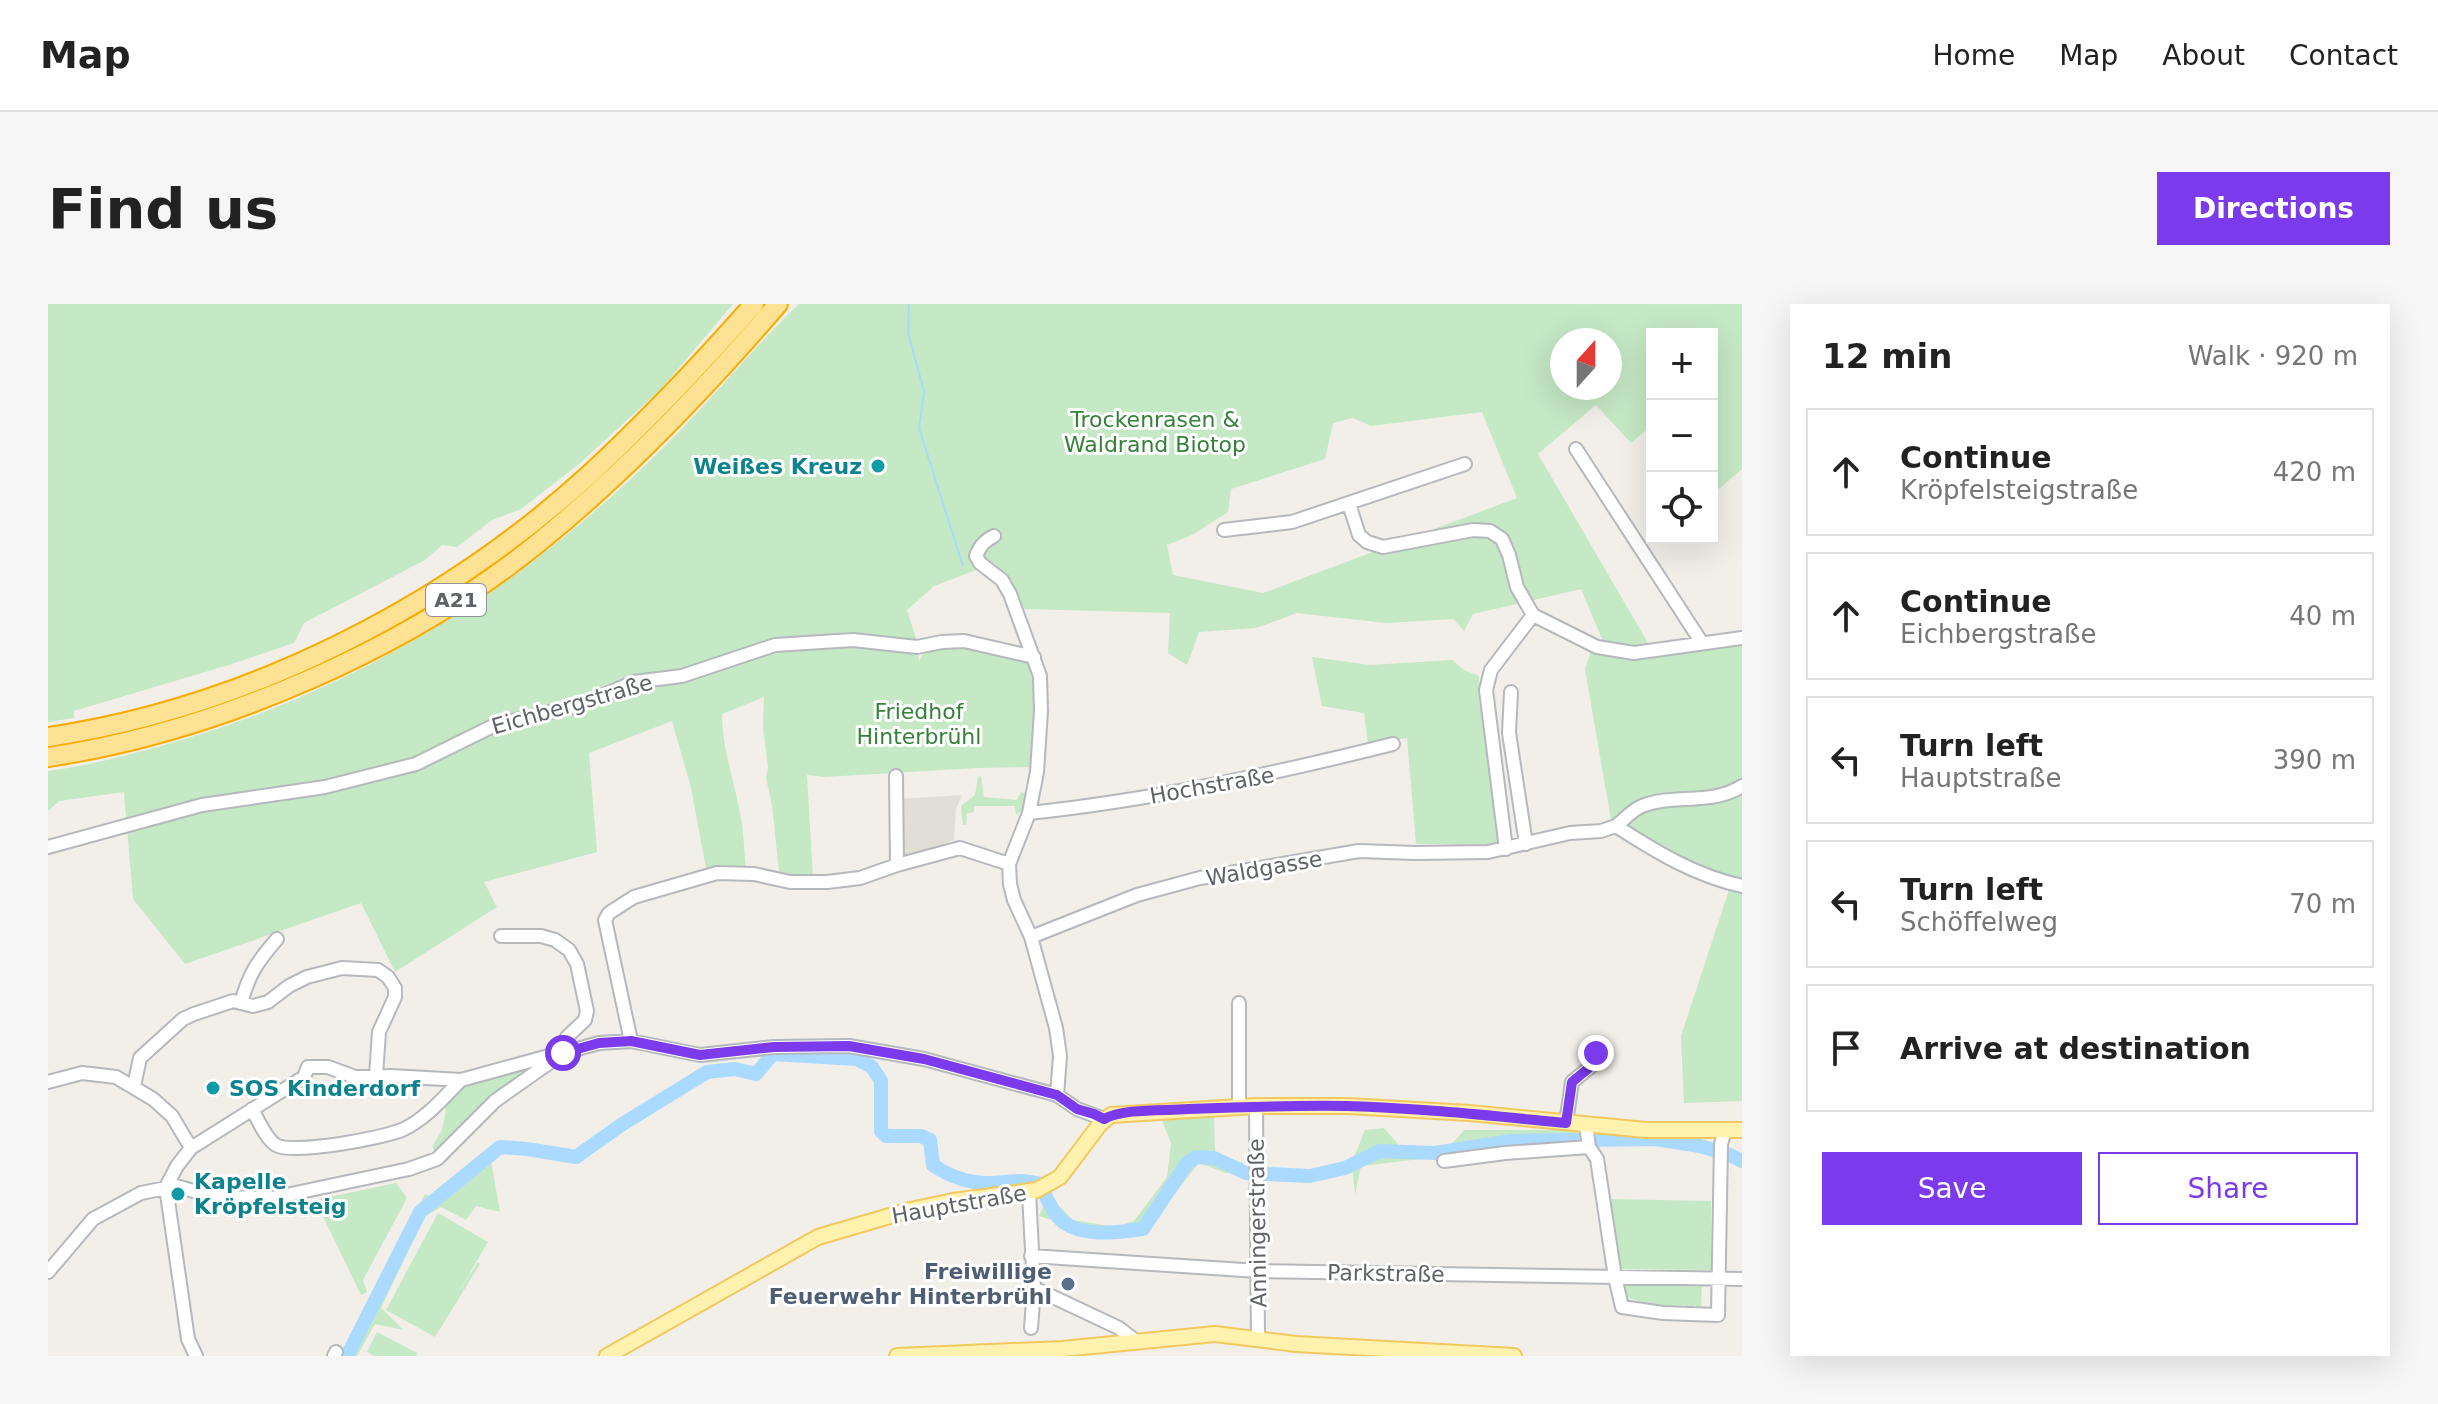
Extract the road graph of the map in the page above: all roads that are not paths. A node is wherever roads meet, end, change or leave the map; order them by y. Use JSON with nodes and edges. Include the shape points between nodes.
{"nodes":[{"id":1,"x":754,"y":304,"type":"edge"},
{"id":2,"x":778,"y":304,"type":"edge"},
{"id":3,"x":1576,"y":449,"type":"dead end"},
{"id":4,"x":1465,"y":464,"type":"dead end"},
{"id":5,"x":1349,"y":504,"type":"junction"},
{"id":6,"x":1224,"y":530,"type":"dead end"},
{"id":7,"x":994,"y":536,"type":"dead end"},
{"id":8,"x":1533,"y":615,"type":"junction"},
{"id":9,"x":1742,"y":638,"type":"edge"},
{"id":10,"x":1702,"y":643,"type":"junction"},
{"id":11,"x":1034,"y":657,"type":"junction"},
{"id":12,"x":1511,"y":692,"type":"dead end"},
{"id":13,"x":48,"y":737,"type":"edge"},
{"id":14,"x":1393,"y":744,"type":"dead end"},
{"id":15,"x":48,"y":757,"type":"edge"},
{"id":16,"x":896,"y":776,"type":"dead end"},
{"id":17,"x":1742,"y":786,"type":"edge"},
{"id":18,"x":1029,"y":813,"type":"junction"},
{"id":19,"x":1616,"y":826,"type":"junction"},
{"id":20,"x":1526,"y":844,"type":"junction"},
{"id":21,"x":48,"y":847,"type":"edge"},
{"id":22,"x":1506,"y":849,"type":"junction"},
{"id":23,"x":1009,"y":864,"type":"junction"},
{"id":24,"x":897,"y":865,"type":"junction"},
{"id":25,"x":1742,"y":886,"type":"edge"},
{"id":26,"x":501,"y":936,"type":"dead end"},
{"id":27,"x":1031,"y":937,"type":"junction"},
{"id":28,"x":277,"y":939,"type":"dead end"},
{"id":29,"x":241,"y":1003,"type":"junction"},
{"id":30,"x":1239,"y":1003,"type":"dead end"},
{"id":31,"x":631,"y":1041,"type":"junction"},
{"id":32,"x":1596,"y":1046,"type":"dead end"},
{"id":33,"x":563,"y":1053,"type":"junction"},
{"id":34,"x":376,"y":1076,"type":"junction"},
{"id":35,"x":461,"y":1080,"type":"junction"},
{"id":36,"x":48,"y":1082,"type":"edge"},
{"id":37,"x":134,"y":1086,"type":"junction"},
{"id":38,"x":1057,"y":1095,"type":"junction"},
{"id":39,"x":1256,"y":1106,"type":"junction"},
{"id":40,"x":1239,"y":1107,"type":"junction"},
{"id":41,"x":252,"y":1109,"type":"junction"},
{"id":42,"x":1104,"y":1119,"type":"junction"},
{"id":43,"x":1566,"y":1123,"type":"junction"},
{"id":44,"x":1742,"y":1130,"type":"edge"},
{"id":45,"x":1588,"y":1137,"type":"junction"},
{"id":46,"x":1723,"y":1137,"type":"junction"},
{"id":47,"x":191,"y":1148,"type":"junction"},
{"id":48,"x":1444,"y":1161,"type":"dead end"},
{"id":49,"x":166,"y":1187,"type":"junction"},
{"id":50,"x":1037,"y":1190,"type":"junction"},
{"id":51,"x":1031,"y":1256,"type":"junction"},
{"id":52,"x":1258,"y":1271,"type":"junction"},
{"id":53,"x":48,"y":1272,"type":"edge"},
{"id":54,"x":1615,"y":1277,"type":"junction"},
{"id":55,"x":1718,"y":1278,"type":"junction"},
{"id":56,"x":1742,"y":1279,"type":"edge"},
{"id":57,"x":1034,"y":1288,"type":"junction"},
{"id":58,"x":1031,"y":1328,"type":"dead end"},
{"id":59,"x":1258,"y":1340,"type":"junction"},
{"id":60,"x":1137,"y":1342,"type":"junction"},
{"id":61,"x":1452,"y":1355,"type":"edge"},
{"id":62,"x":196,"y":1356,"type":"edge"},
{"id":63,"x":607,"y":1356,"type":"edge"},
{"id":64,"x":897,"y":1356,"type":"edge"},
{"id":65,"x":1514,"y":1356,"type":"edge"}],
"edges":[{"from":1,"to":13,"type":"highway","number":"A21","via":[[660,407],[588,475],[524,529],[400,611],[308,659],[228,690],[156,714]]},
{"from":2,"to":15,"type":"highway","number":"A21","via":[[602,489],[476,588],[312,679],[161,733]]},
{"from":3,"to":10,"type":"street"},
{"from":4,"to":5,"type":"street"},
{"from":5,"to":6,"type":"street","via":[[1292,522]]},
{"from":5,"to":8,"type":"street","via":[[1359,535],[1383,547],[1490,531],[1502,539],[1517,587]]},
{"from":7,"to":11,"type":"street","via":[[976,556],[1002,580]]},
{"from":8,"to":10,"type":"street","via":[[1597,647],[1634,653]]},
{"from":8,"to":22,"type":"street","via":[[1491,670],[1486,690]]},
{"from":9,"to":10,"type":"street"},
{"from":11,"to":18,"type":"street","via":[[1041,711]]},
{"from":11,"to":21,"type":"street","name":"Eichbergstraße","via":[[964,641],[917,647],[853,640],[775,645],[682,676],[634,682],[581,705],[495,725],[416,764],[325,787],[202,805]]},
{"from":12,"to":20,"type":"street","via":[[1509,733]]},
{"from":14,"to":18,"type":"street","name":"Hochstraße","via":[[1224,784]]},
{"from":16,"to":24,"type":"street"},
{"from":17,"to":19,"type":"street","via":[[1709,799],[1661,800],[1638,807]]},
{"from":18,"to":23,"type":"street"},
{"from":19,"to":20,"type":"street","name":"Waldgasse"},
{"from":19,"to":25,"type":"street","via":[[1679,864]]},
{"from":20,"to":22,"type":"street","name":"Waldgasse"},
{"from":22,"to":27,"type":"street","name":"Waldgasse","via":[[1359,851],[1200,878],[1137,895]]},
{"from":23,"to":24,"type":"street","via":[[960,848]]},
{"from":23,"to":27,"type":"street","via":[[1014,900]]},
{"from":24,"to":31,"type":"street","via":[[827,882],[717,873],[634,897],[609,913],[605,920]]},
{"from":26,"to":33,"type":"street","via":[[555,940],[577,964],[587,1011],[567,1037]]},
{"from":27,"to":38,"type":"street","via":[[1056,1028]]},
{"from":28,"to":29,"type":"street","via":[[257,962]]},
{"from":29,"to":34,"type":"street","via":[[268,1002],[307,977],[342,968],[378,970],[395,988],[395,997],[379,1032]]},
{"from":29,"to":37,"type":"street","via":[[233,1001],[183,1019],[140,1058]]},
{"from":30,"to":40,"type":"street"},
{"from":31,"to":33,"type":"street"},
{"from":31,"to":38,"type":"street","via":[[700,1055],[849,1046],[924,1059]]},
{"from":32,"to":43,"type":"street","via":[[1595,1063],[1572,1082]]},
{"from":33,"to":35,"type":"street"},
{"from":33,"to":49,"type":"street","via":[[495,1101],[437,1159],[409,1169],[272,1198],[214,1197]]},
{"from":34,"to":35,"type":"street"},
{"from":34,"to":41,"type":"street","via":[[308,1067],[304,1077]]},
{"from":35,"to":41,"type":"street","via":[[404,1129],[371,1140],[286,1150],[273,1144]]},
{"from":36,"to":37,"type":"street","via":[[82,1073],[116,1077]]},
{"from":37,"to":47,"type":"street","via":[[172,1116]]},
{"from":38,"to":42,"type":"street"},
{"from":39,"to":40,"type":"main road"},
{"from":39,"to":43,"type":"main road","via":[[1348,1106]]},
{"from":39,"to":52,"type":"street","name":"Anningerstraße"},
{"from":40,"to":42,"type":"main road","via":[[1123,1113]]},
{"from":41,"to":47,"type":"street"},
{"from":42,"to":50,"type":"main road","name":"Hauptstraße","via":[[1060,1177]]},
{"from":43,"to":45,"type":"main road"},
{"from":44,"to":46,"type":"main road"},
{"from":45,"to":46,"type":"main road","via":[[1646,1130]]},
{"from":45,"to":48,"type":"street"},
{"from":45,"to":54,"type":"street","via":[[1597,1159]]},
{"from":46,"to":55,"type":"street"},
{"from":47,"to":49,"type":"street"},
{"from":49,"to":53,"type":"street","via":[[141,1193],[93,1219]]},
{"from":49,"to":62,"type":"street","via":[[188,1339]]},
{"from":50,"to":51,"type":"street"},
{"from":50,"to":63,"type":"main road","name":"Hauptstraße","via":[[910,1210],[818,1237]]},
{"from":51,"to":52,"type":"street","name":"Parkstraße"},
{"from":51,"to":57,"type":"street"},
{"from":52,"to":54,"type":"street","name":"Parkstraße"},
{"from":52,"to":59,"type":"street","name":"Anningerstraße"},
{"from":54,"to":55,"type":"street","name":"Parkstraße"},
{"from":54,"to":55,"type":"street","via":[[1622,1307],[1718,1315]]},
{"from":55,"to":56,"type":"street","name":"Parkstraße"},
{"from":57,"to":58,"type":"street"},
{"from":57,"to":60,"type":"street","via":[[1119,1328]]},
{"from":59,"to":60,"type":"main road","via":[[1215,1334]]},
{"from":59,"to":61,"type":"main road"},
{"from":60,"to":64,"type":"main road"},
{"from":61,"to":65,"type":"main road"}]}
